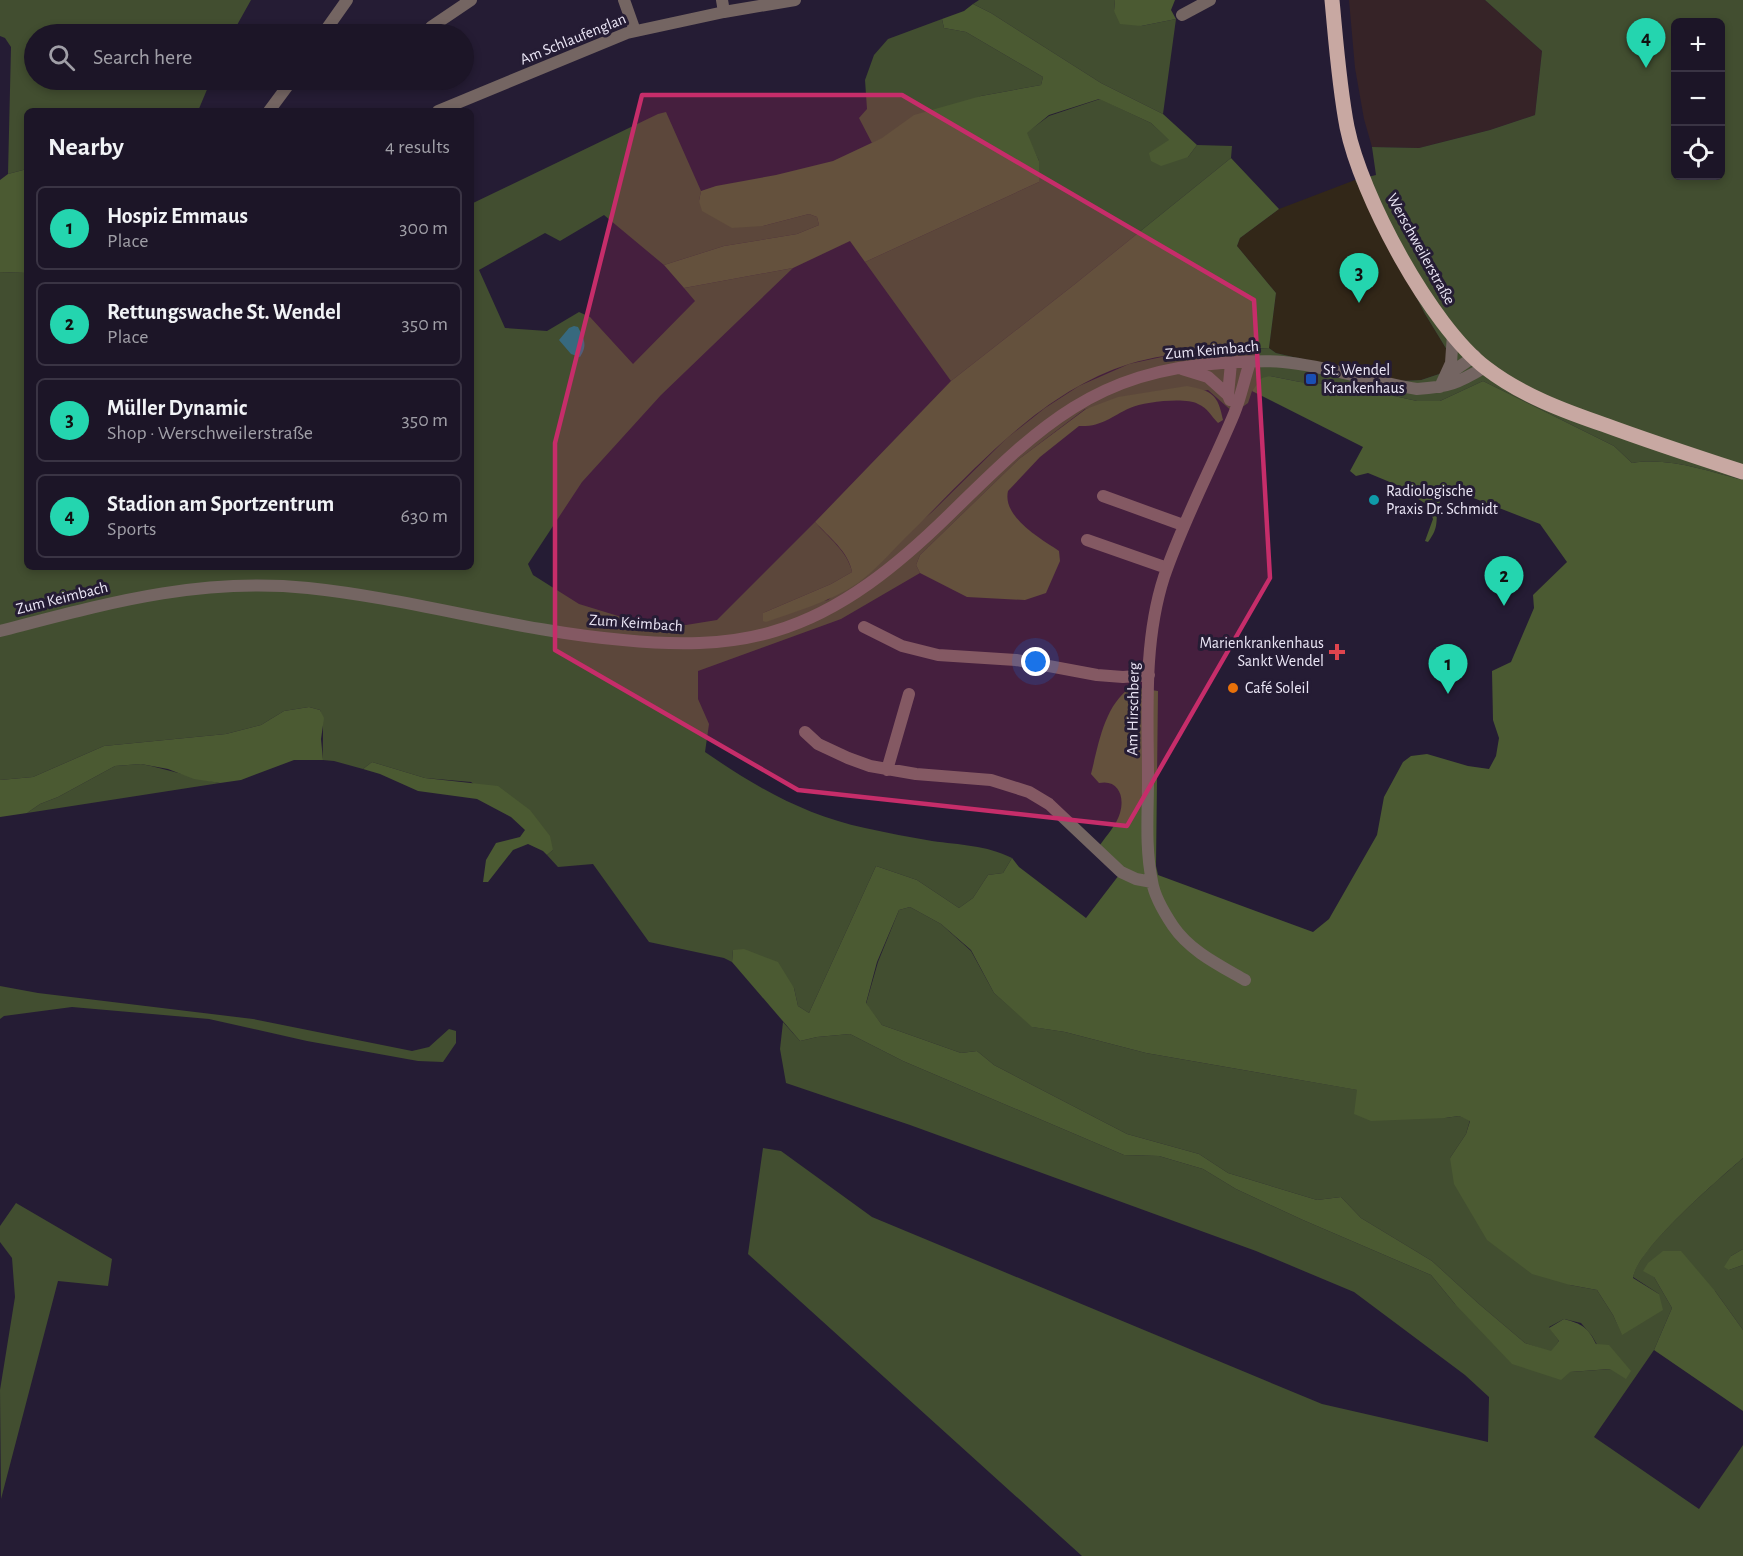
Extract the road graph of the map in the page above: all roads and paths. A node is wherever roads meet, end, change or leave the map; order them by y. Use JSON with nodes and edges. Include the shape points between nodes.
{"nodes":[{"id":1,"x":347,"y":0,"type":"edge"},
{"id":2,"x":471,"y":0,"type":"edge"},
{"id":3,"x":624,"y":0,"type":"edge"},
{"id":4,"x":795,"y":0,"type":"edge"},
{"id":5,"x":1210,"y":0,"type":"edge"},
{"id":6,"x":1332,"y":0,"type":"edge"},
{"id":7,"x":723,"y":6,"type":"edge"},
{"id":8,"x":1182,"y":15,"type":"dead end"},
{"id":9,"x":330,"y":24,"type":"edge"},
{"id":10,"x":435,"y":24,"type":"edge"},
{"id":11,"x":635,"y":31,"type":"junction"},
{"id":12,"x":285,"y":90,"type":"edge"},
{"id":13,"x":271,"y":108,"type":"edge"},
{"id":14,"x":445,"y":108,"type":"edge"},
{"id":15,"x":1453,"y":334,"type":"junction"},
{"id":16,"x":1250,"y":362,"type":"junction"},
{"id":17,"x":1480,"y":362,"type":"junction"},
{"id":18,"x":1232,"y":363,"type":"junction"},
{"id":19,"x":1178,"y":368,"type":"junction"},
{"id":20,"x":1447,"y":375,"type":"junction"},
{"id":21,"x":1440,"y":387,"type":"junction"},
{"id":22,"x":1228,"y":395,"type":"junction"},
{"id":23,"x":1234,"y":413,"type":"junction"},
{"id":24,"x":1743,"y":472,"type":"edge"},
{"id":25,"x":1103,"y":496,"type":"dead end"},
{"id":26,"x":1183,"y":525,"type":"junction"},
{"id":27,"x":1087,"y":540,"type":"dead end"},
{"id":28,"x":1167,"y":568,"type":"junction"},
{"id":29,"x":864,"y":627,"type":"dead end"},
{"id":30,"x":0,"y":631,"type":"edge"},
{"id":31,"x":1149,"y":675,"type":"junction"},
{"id":32,"x":909,"y":693,"type":"dead end"},
{"id":33,"x":805,"y":732,"type":"dead end"},
{"id":34,"x":887,"y":770,"type":"junction"},
{"id":35,"x":1152,"y":882,"type":"junction"},
{"id":36,"x":1245,"y":980,"type":"dead end"}],
"edges":[{"from":1,"to":9,"type":"street"},
{"from":2,"to":10,"type":"street"},
{"from":3,"to":11,"type":"street"},
{"from":4,"to":7,"type":"street","name":"Am Schlaufenglan"},
{"from":5,"to":8,"type":"street"},
{"from":6,"to":15,"type":"main road","name":"Werschweilerstraße","via":[[1342,99],[1360,172],[1405,262]]},
{"from":7,"to":11,"type":"street","name":"Am Schlaufenglan"},
{"from":11,"to":14,"type":"street","name":"Am Schlaufenglan"},
{"from":12,"to":13,"type":"street"},
{"from":15,"to":17,"type":"main road","name":"Werschweilerstraße"},
{"from":15,"to":20,"type":"street"},
{"from":16,"to":18,"type":"street","name":"Zum Keimbach"},
{"from":16,"to":21,"type":"street","name":"Zum Keimbach","via":[[1286,362],[1417,389]]},
{"from":16,"to":23,"type":"street","name":"Am Hirschberg"},
{"from":17,"to":20,"type":"street"},
{"from":17,"to":21,"type":"street","name":"Zum Keimbach","via":[[1456,384]]},
{"from":17,"to":24,"type":"main road","name":"Werschweilerstraße","via":[[1535,398]]},
{"from":18,"to":19,"type":"street","name":"Zum Keimbach"},
{"from":18,"to":22,"type":"street"},
{"from":19,"to":22,"type":"street","via":[[1208,377]]},
{"from":19,"to":30,"type":"street","name":"Zum Keimbach","via":[[1128,380],[1089,396],[1018,448],[939,525],[868,586],[817,615],[773,632],[671,645],[591,637],[345,592],[257,585],[207,587],[129,598]]},
{"from":20,"to":21,"type":"street"},
{"from":22,"to":23,"type":"street"},
{"from":23,"to":26,"type":"street","name":"Am Hirschberg"},
{"from":25,"to":26,"type":"street"},
{"from":26,"to":28,"type":"street","name":"Am Hirschberg"},
{"from":27,"to":28,"type":"street"},
{"from":28,"to":31,"type":"street","name":"Am Hirschberg","via":[[1156,607]]},
{"from":29,"to":31,"type":"street","via":[[902,646],[938,655],[963,653],[1097,675]]},
{"from":31,"to":35,"type":"street","name":"Am Hirschberg","via":[[1148,845]]},
{"from":32,"to":34,"type":"street"},
{"from":33,"to":34,"type":"street","via":[[818,744]]},
{"from":34,"to":35,"type":"street","via":[[991,780],[1029,792],[1049,804],[1121,872]]},
{"from":35,"to":36,"type":"street","name":"Am Hirschberg","via":[[1173,927],[1202,956]]}]}
